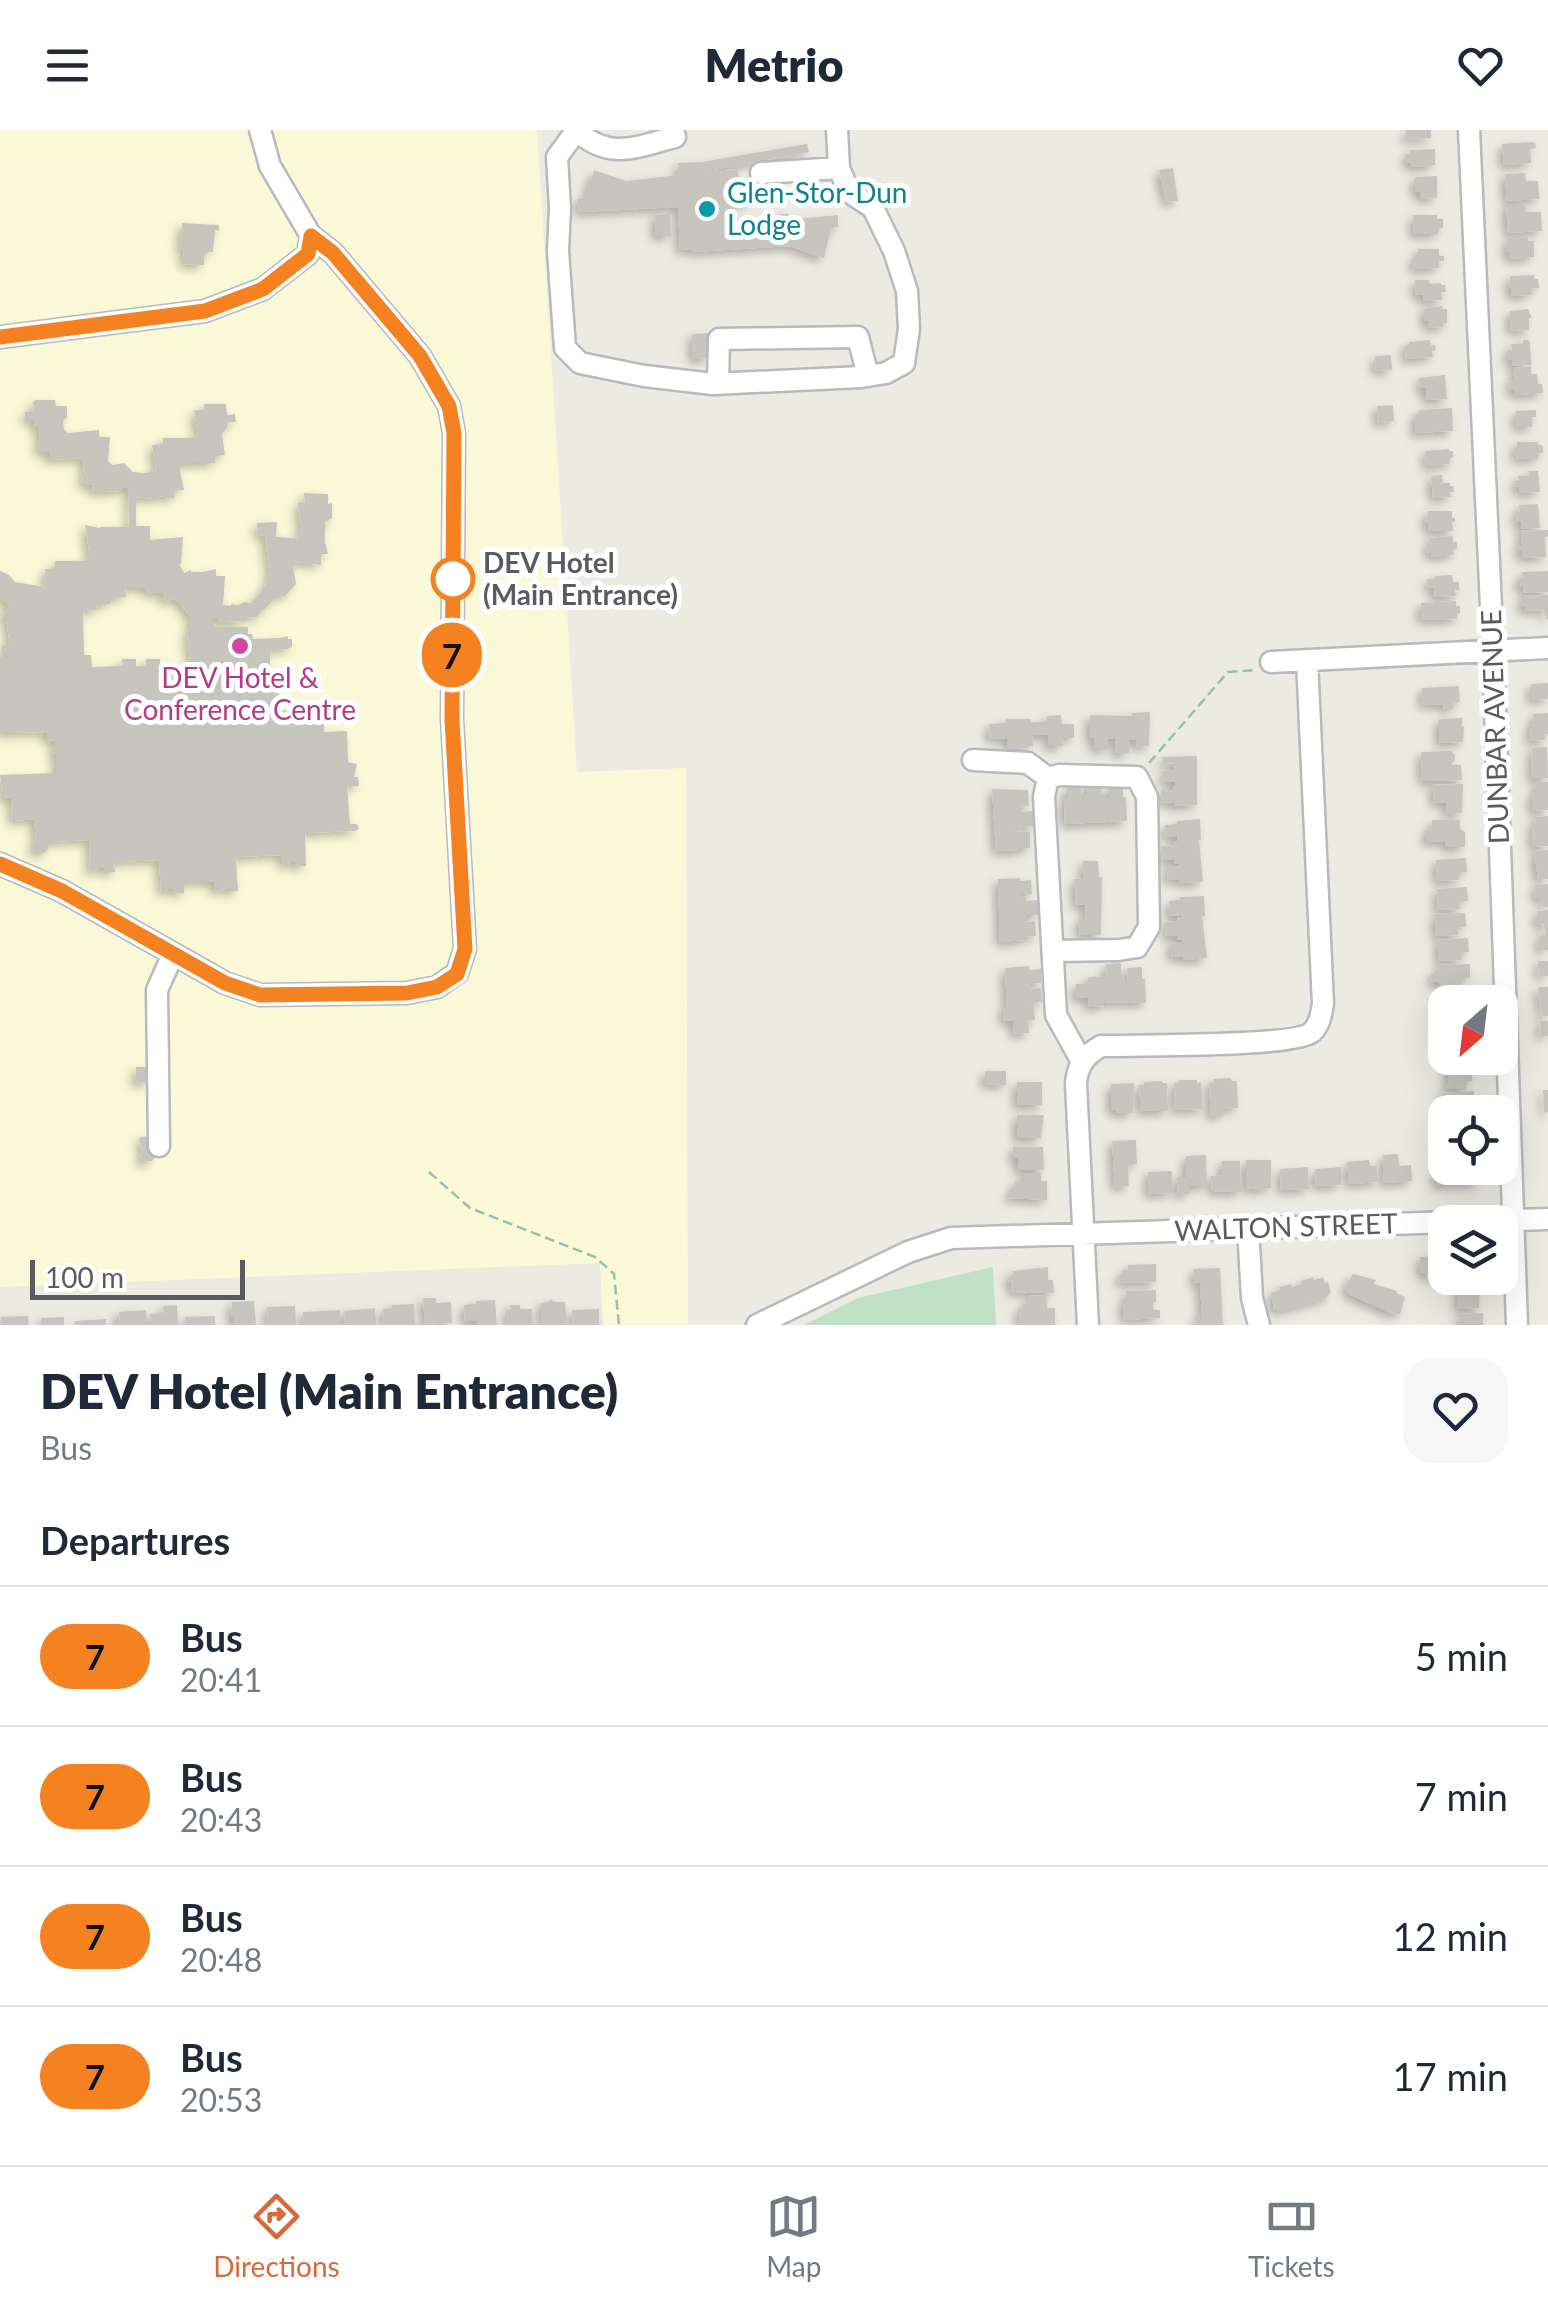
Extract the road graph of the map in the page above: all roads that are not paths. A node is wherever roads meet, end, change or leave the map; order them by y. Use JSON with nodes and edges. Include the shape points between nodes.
{"nodes":[{"id":1,"x":576,"y":130,"type":"edge"},
{"id":2,"x":673,"y":130,"type":"edge"},
{"id":3,"x":836,"y":130,"type":"edge"},
{"id":4,"x":1468,"y":130,"type":"edge"},
{"id":5,"x":267,"y":135,"type":"edge"},
{"id":6,"x":631,"y":139,"type":"edge"},
{"id":7,"x":839,"y":168,"type":"junction"},
{"id":8,"x":761,"y":173,"type":"dead end"},
{"id":9,"x":311,"y":236,"type":"junction"},
{"id":10,"x":0,"y":337,"type":"edge"},
{"id":11,"x":868,"y":376,"type":"junction"},
{"id":12,"x":718,"y":384,"type":"junction"},
{"id":13,"x":1548,"y":648,"type":"edge"},
{"id":14,"x":1493,"y":650,"type":"junction"},
{"id":15,"x":1308,"y":660,"type":"junction"},
{"id":16,"x":1264,"y":666,"type":"road end"},
{"id":17,"x":973,"y":760,"type":"dead end"},
{"id":18,"x":1048,"y":778,"type":"junction"},
{"id":19,"x":0,"y":864,"type":"edge"},
{"id":20,"x":1054,"y":951,"type":"junction"},
{"id":21,"x":173,"y":954,"type":"junction"},
{"id":22,"x":1082,"y":1062,"type":"junction"},
{"id":23,"x":159,"y":1146,"type":"dead end"},
{"id":24,"x":1512,"y":1205,"type":"edge"},
{"id":25,"x":1548,"y":1219,"type":"edge"},
{"id":26,"x":1518,"y":1220,"type":"edge"},
{"id":27,"x":1428,"y":1223,"type":"edge"},
{"id":28,"x":1248,"y":1228,"type":"junction"},
{"id":29,"x":1084,"y":1233,"type":"junction"},
{"id":30,"x":1516,"y":1295,"type":"edge"},
{"id":31,"x":757,"y":1325,"type":"edge"},
{"id":32,"x":1088,"y":1325,"type":"edge"},
{"id":33,"x":1259,"y":1325,"type":"edge"},
{"id":34,"x":1517,"y":1325,"type":"edge"}],
"edges":[{"from":1,"to":6,"type":"street","via":[[592,143],[623,151]]},
{"from":1,"to":12,"type":"street","via":[[557,157],[565,348],[580,363]]},
{"from":2,"to":6,"type":"street","via":[[674,137]]},
{"from":3,"to":7,"type":"street"},
{"from":4,"to":14,"type":"street","name":"DUNBAR AVENUE"},
{"from":5,"to":9,"type":"street","via":[[270,166]]},
{"from":7,"to":8,"type":"street"},
{"from":7,"to":11,"type":"street","via":[[849,192],[873,208],[907,291],[904,363]]},
{"from":9,"to":10,"type":"street","via":[[308,254],[263,289],[205,311]]},
{"from":9,"to":21,"type":"street","via":[[420,356],[449,406],[452,720],[465,949],[457,974],[437,987],[396,994],[260,995]]},
{"from":11,"to":12,"type":"street"},
{"from":11,"to":12,"type":"street","via":[[858,337],[720,340]]},
{"from":13,"to":14,"type":"street"},
{"from":14,"to":15,"type":"street"},
{"from":14,"to":24,"type":"street","name":"DUNBAR AVENUE"},
{"from":15,"to":16,"type":"street"},
{"from":15,"to":22,"type":"street","via":[[1320,1021],[1301,1038],[1101,1046]]},
{"from":17,"to":18,"type":"street","via":[[1028,763]]},
{"from":18,"to":20,"type":"street"},
{"from":18,"to":20,"type":"street","via":[[1137,777],[1146,797],[1149,927],[1137,947]]},
{"from":19,"to":21,"type":"street"},
{"from":20,"to":22,"type":"street","via":[[1056,1016]]},
{"from":21,"to":23,"type":"street","via":[[157,990]]},
{"from":22,"to":29,"type":"street","via":[[1076,1084]]},
{"from":25,"to":26,"type":"street","name":"WALTON STREET"},
{"from":27,"to":28,"type":"street","name":"WALTON STREET"},
{"from":28,"to":29,"type":"street","name":"WALTON STREET"},
{"from":28,"to":33,"type":"street"},
{"from":29,"to":31,"type":"street","name":"WALTON STREET","via":[[951,1238]]},
{"from":29,"to":32,"type":"street"},
{"from":30,"to":34,"type":"street","name":"DUNBAR AVENUE"}]}
